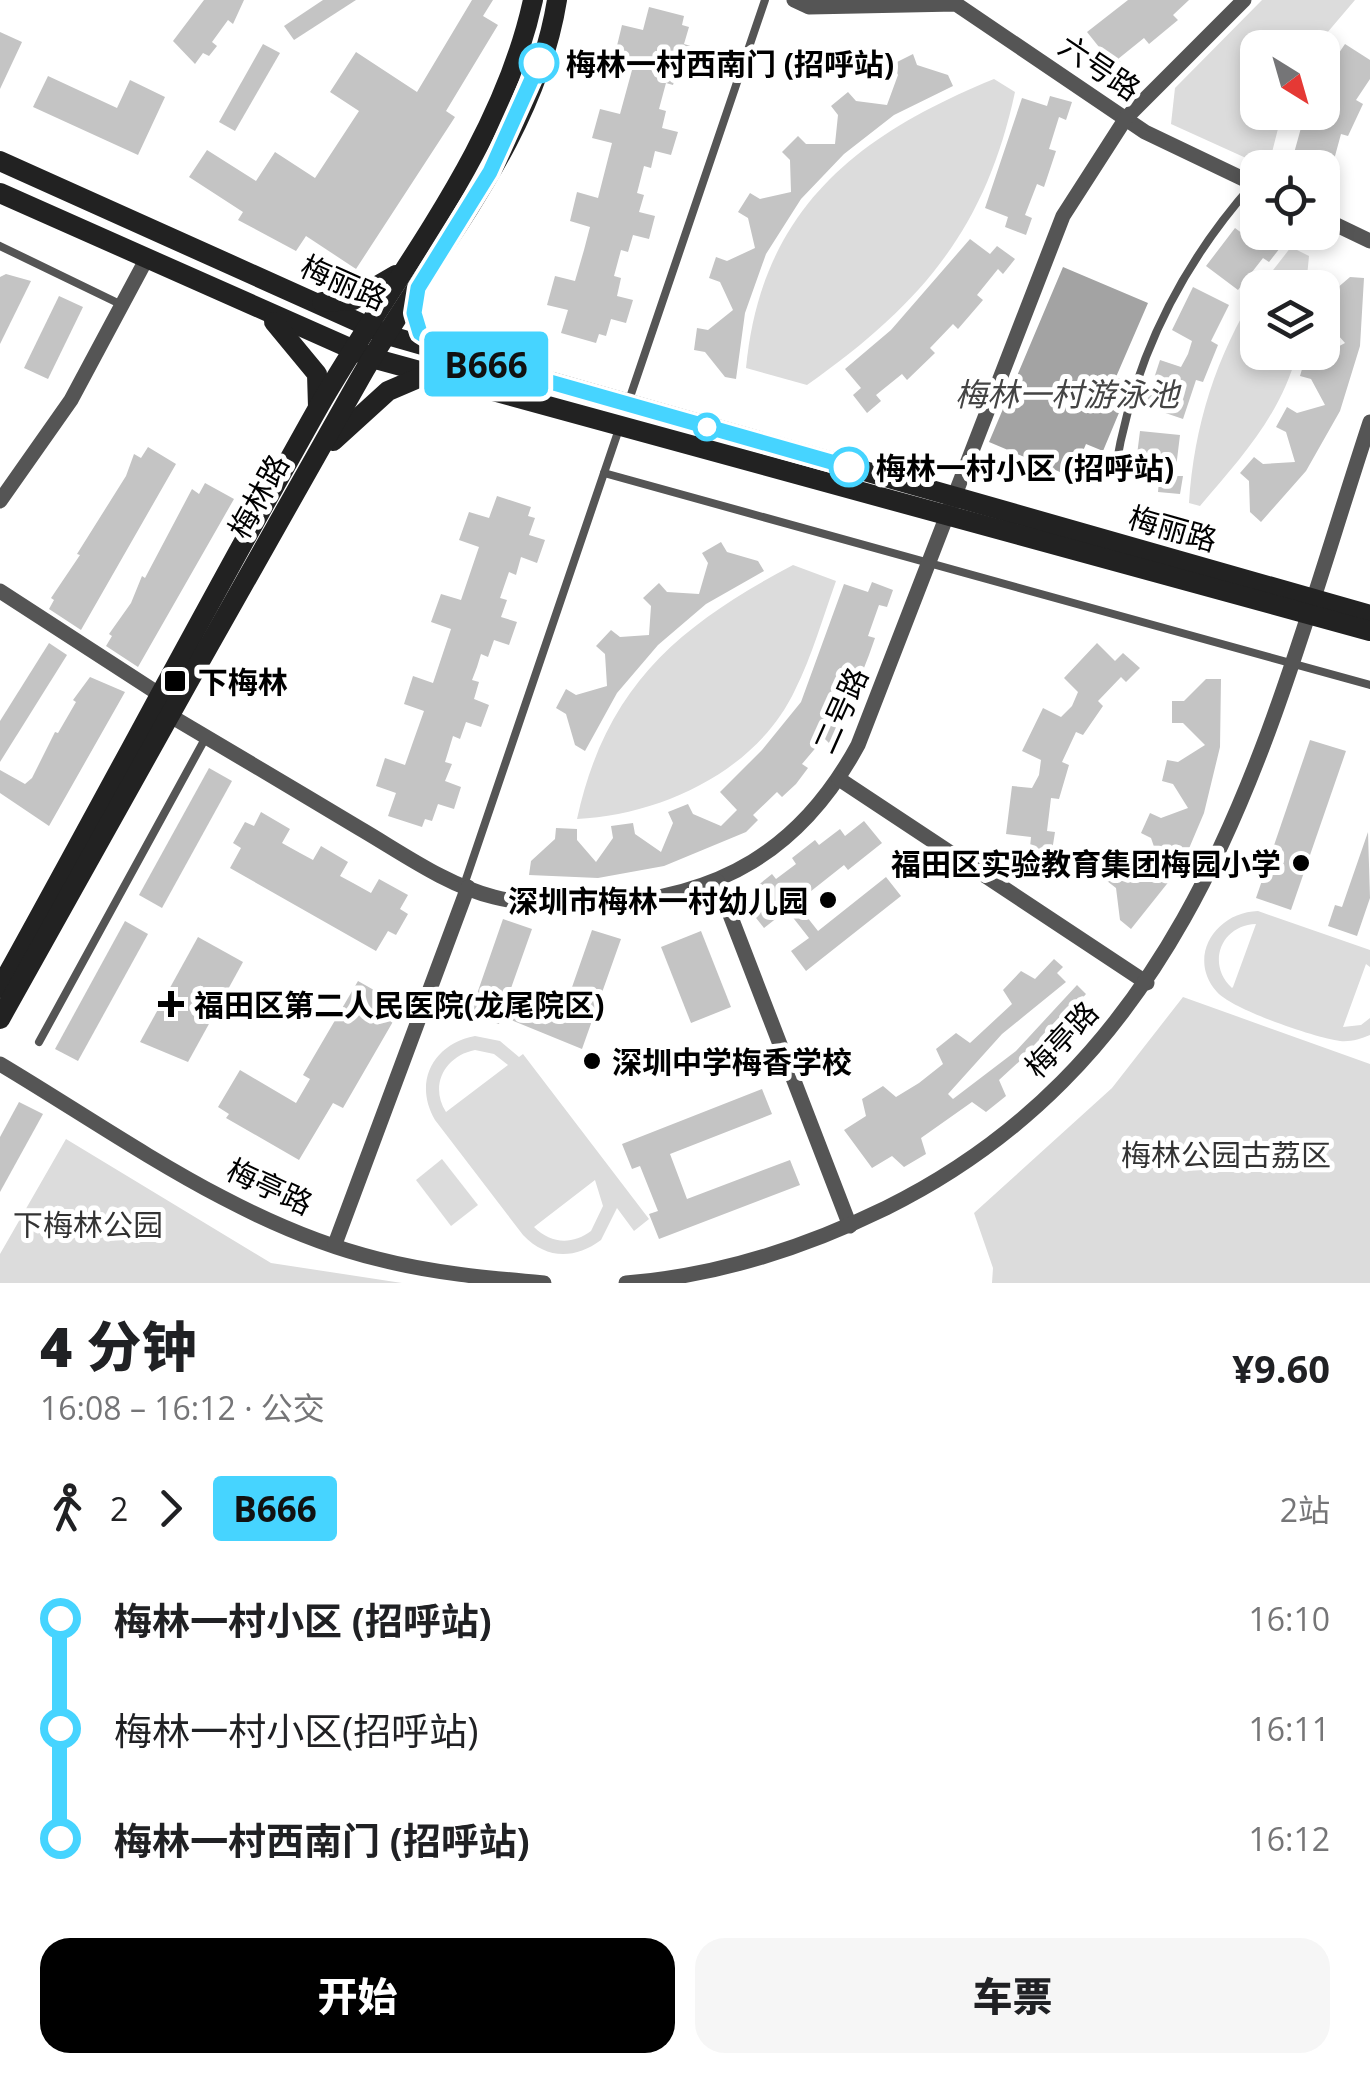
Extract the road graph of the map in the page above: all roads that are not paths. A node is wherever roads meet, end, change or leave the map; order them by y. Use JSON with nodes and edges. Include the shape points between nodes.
{"nodes":[{"id":1,"x":532,"y":0,"type":"edge"},
{"id":2,"x":557,"y":0,"type":"edge"},
{"id":3,"x":765,"y":0,"type":"edge"},
{"id":4,"x":794,"y":0,"type":"edge"},
{"id":5,"x":1244,"y":0,"type":"edge"},
{"id":6,"x":958,"y":2,"type":"edge"},
{"id":7,"x":1126,"y":118,"type":"junction"},
{"id":8,"x":0,"y":161,"type":"edge"},
{"id":9,"x":1240,"y":177,"type":"edge"},
{"id":10,"x":0,"y":194,"type":"edge"},
{"id":11,"x":1240,"y":203,"type":"edge"},
{"id":12,"x":1340,"y":227,"type":"edge"},
{"id":13,"x":1370,"y":241,"type":"edge"},
{"id":14,"x":0,"y":246,"type":"edge"},
{"id":15,"x":414,"y":254,"type":"junction"},
{"id":16,"x":147,"y":258,"type":"junction"},
{"id":17,"x":418,"y":288,"type":"junction"},
{"id":18,"x":312,"y":301,"type":"junction"},
{"id":19,"x":122,"y":305,"type":"junction"},
{"id":20,"x":264,"y":312,"type":"junction"},
{"id":21,"x":378,"y":331,"type":"junction"},
{"id":22,"x":362,"y":354,"type":"junction"},
{"id":23,"x":455,"y":355,"type":"junction"},
{"id":24,"x":432,"y":372,"type":"junction"},
{"id":25,"x":628,"y":404,"type":"junction"},
{"id":26,"x":318,"y":409,"type":"junction"},
{"id":27,"x":1370,"y":422,"type":"edge"},
{"id":28,"x":620,"y":425,"type":"junction"},
{"id":29,"x":305,"y":472,"type":"junction"},
{"id":30,"x":1116,"y":472,"type":"dead end"},
{"id":31,"x":604,"y":473,"type":"junction"},
{"id":32,"x":0,"y":501,"type":"edge"},
{"id":33,"x":952,"y":506,"type":"junction"},
{"id":34,"x":930,"y":563,"type":"junction"},
{"id":35,"x":0,"y":591,"type":"edge"},
{"id":36,"x":1310,"y":606,"type":"junction"},
{"id":37,"x":1370,"y":615,"type":"edge"},
{"id":38,"x":1370,"y":632,"type":"edge"},
{"id":39,"x":1291,"y":663,"type":"junction"},
{"id":40,"x":1370,"y":685,"type":"edge"},
{"id":41,"x":166,"y":706,"type":"junction"},
{"id":42,"x":206,"y":736,"type":"junction"},
{"id":43,"x":840,"y":779,"type":"junction"},
{"id":44,"x":717,"y":881,"type":"junction"},
{"id":45,"x":466,"y":886,"type":"junction"},
{"id":46,"x":1146,"y":983,"type":"junction"},
{"id":47,"x":0,"y":988,"type":"edge"},
{"id":48,"x":0,"y":1019,"type":"edge"},
{"id":49,"x":38,"y":1042,"type":"dead end"},
{"id":50,"x":0,"y":1064,"type":"edge"},
{"id":51,"x":850,"y":1226,"type":"junction"},
{"id":52,"x":335,"y":1244,"type":"junction"},
{"id":53,"x":544,"y":1283,"type":"edge"},
{"id":54,"x":626,"y":1283,"type":"edge"}],
"edges":[{"from":1,"to":15,"type":"main road","name":"梅林路","via":[[496,111]]},
{"from":2,"to":17,"type":"main road","name":"梅林路","via":[[508,138]]},
{"from":3,"to":25,"type":"lane"},
{"from":4,"to":6,"type":"street","name":"六号路","via":[[809,7]]},
{"from":5,"to":7,"type":"street","name":"二号路"},
{"from":6,"to":7,"type":"street","name":"六号路"},
{"from":7,"to":9,"type":"street","name":"六号路"},
{"from":7,"to":33,"type":"street","name":"二号路","via":[[1063,216]]},
{"from":8,"to":18,"type":"main road","name":"梅丽路"},
{"from":10,"to":16,"type":"main road","name":"梅丽路"},
{"from":11,"to":30,"type":"lane","via":[[1202,247],[1162,317],[1128,408]]},
{"from":12,"to":13,"type":"street"},
{"from":14,"to":19,"type":"lane"},
{"from":15,"to":18,"type":"main road","via":[[371,293]]},
{"from":15,"to":21,"type":"main road","name":"梅林路"},
{"from":16,"to":19,"type":"street"},
{"from":16,"to":20,"type":"main road","name":"梅丽路"},
{"from":17,"to":21,"type":"main road","name":"梅林路"},
{"from":17,"to":23,"type":"main road","via":[[414,313],[420,333]]},
{"from":18,"to":21,"type":"main road","name":"梅丽路"},
{"from":19,"to":32,"type":"street","via":[[71,400]]},
{"from":20,"to":22,"type":"main road","name":"梅丽路"},
{"from":20,"to":26,"type":"main road","via":[[312,364],[320,384]]},
{"from":21,"to":22,"type":"main road","name":"梅林路"},
{"from":21,"to":23,"type":"main road","name":"梅丽路"},
{"from":22,"to":24,"type":"main road","name":"梅丽路"},
{"from":22,"to":26,"type":"main road","name":"梅林路"},
{"from":22,"to":29,"type":"main road","name":"梅林路"},
{"from":23,"to":25,"type":"main road","name":"梅丽路"},
{"from":24,"to":28,"type":"main road","name":"梅丽路"},
{"from":24,"to":29,"type":"main road","via":[[382,396]]},
{"from":25,"to":28,"type":"lane"},
{"from":25,"to":33,"type":"main road","name":"梅丽路"},
{"from":26,"to":41,"type":"main road","name":"梅林路"},
{"from":27,"to":36,"type":"street","name":"梅亭路"},
{"from":28,"to":31,"type":"lane"},
{"from":28,"to":33,"type":"main road","name":"梅丽路"},
{"from":29,"to":41,"type":"main road","name":"梅林路"},
{"from":31,"to":34,"type":"lane"},
{"from":31,"to":45,"type":"lane"},
{"from":33,"to":34,"type":"street","name":"二号路"},
{"from":33,"to":36,"type":"main road","name":"梅丽路"},
{"from":34,"to":39,"type":"lane"},
{"from":34,"to":43,"type":"street","name":"二号路"},
{"from":35,"to":41,"type":"street","name":"二号路"},
{"from":36,"to":37,"type":"main road","name":"梅丽路"},
{"from":36,"to":38,"type":"main road","name":"梅丽路"},
{"from":36,"to":39,"type":"street","name":"梅亭路"},
{"from":39,"to":40,"type":"lane"},
{"from":39,"to":46,"type":"street","name":"梅亭路","via":[[1245,798],[1183,925]]},
{"from":41,"to":42,"type":"street","name":"二号路"},
{"from":41,"to":47,"type":"main road","name":"梅林路"},
{"from":41,"to":48,"type":"main road","name":"梅林路"},
{"from":42,"to":45,"type":"street","name":"二号路"},
{"from":42,"to":49,"type":"lane"},
{"from":43,"to":44,"type":"street","name":"二号路","via":[[786,840]]},
{"from":43,"to":46,"type":"street"},
{"from":44,"to":45,"type":"street","name":"二号路","via":[[618,903],[546,906]]},
{"from":44,"to":51,"type":"street"},
{"from":45,"to":52,"type":"street"},
{"from":46,"to":51,"type":"street","name":"梅亭路","via":[[1107,1034],[1015,1125],[935,1180]]},
{"from":50,"to":52,"type":"street","name":"梅亭路","via":[[202,1184]]},
{"from":51,"to":54,"type":"street","name":"梅亭路","via":[[746,1262]]},
{"from":52,"to":53,"type":"street","name":"梅亭路","via":[[376,1259]]}]}
